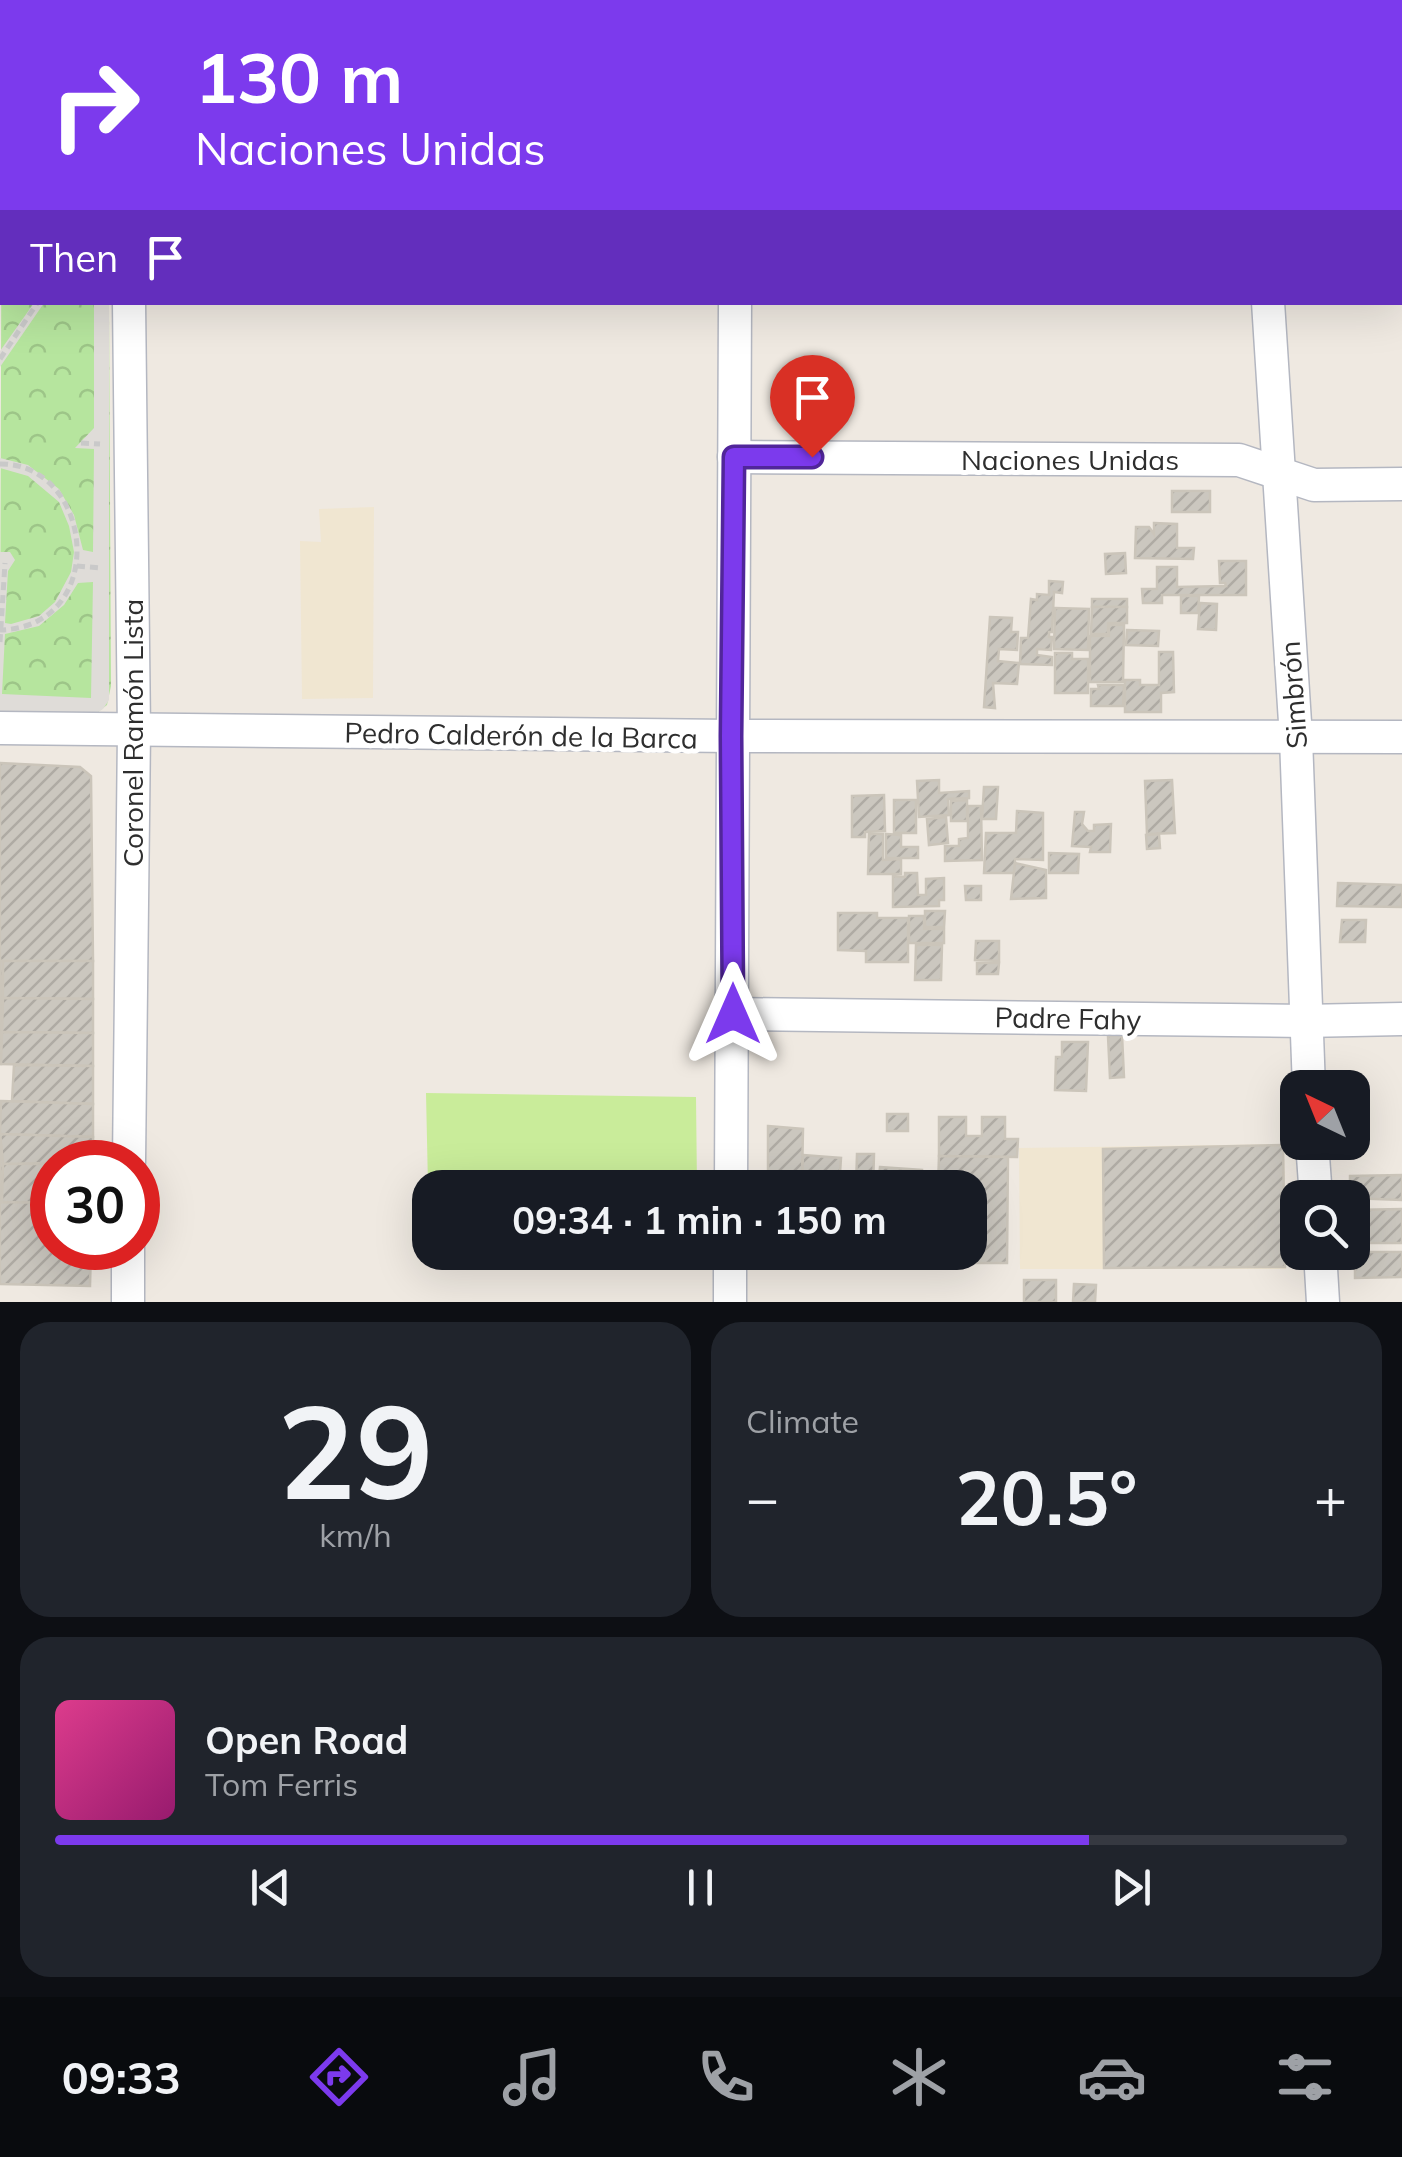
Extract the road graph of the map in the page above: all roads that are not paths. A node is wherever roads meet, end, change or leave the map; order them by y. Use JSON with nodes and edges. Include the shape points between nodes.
{"nodes":[{"id":1,"x":129,"y":305,"type":"edge"},
{"id":2,"x":735,"y":305,"type":"edge"},
{"id":3,"x":1268,"y":305,"type":"edge"},
{"id":4,"x":734,"y":457,"type":"junction"},
{"id":5,"x":1277,"y":472,"type":"junction"},
{"id":6,"x":1402,"y":484,"type":"edge"},
{"id":7,"x":0,"y":728,"type":"edge"},
{"id":8,"x":134,"y":731,"type":"junction"},
{"id":9,"x":731,"y":736,"type":"junction"},
{"id":10,"x":1402,"y":737,"type":"edge"},
{"id":11,"x":1296,"y":738,"type":"junction"},
{"id":12,"x":733,"y":1014,"type":"junction"},
{"id":13,"x":1402,"y":1019,"type":"edge"},
{"id":14,"x":1304,"y":1021,"type":"junction"},
{"id":15,"x":1308,"y":1070,"type":"edge"},
{"id":16,"x":129,"y":1140,"type":"edge"},
{"id":17,"x":731,"y":1170,"type":"edge"},
{"id":18,"x":128,"y":1270,"type":"edge"},
{"id":19,"x":730,"y":1270,"type":"edge"},
{"id":20,"x":1321,"y":1270,"type":"edge"},
{"id":21,"x":128,"y":1302,"type":"edge"},
{"id":22,"x":730,"y":1302,"type":"edge"},
{"id":23,"x":1323,"y":1302,"type":"edge"}],
"edges":[{"from":1,"to":8,"type":"street","name":"Coronel Ramón Lista"},
{"from":2,"to":4,"type":"street"},
{"from":3,"to":5,"type":"street","name":"Simbrón"},
{"from":4,"to":5,"type":"street","name":"Naciones Unidas","via":[[1239,460]]},
{"from":4,"to":9,"type":"street"},
{"from":5,"to":6,"type":"street","name":"Naciones Unidas","via":[[1314,485]]},
{"from":5,"to":11,"type":"street","name":"Simbrón"},
{"from":7,"to":8,"type":"street","name":"Pedro Calderón de la Barca"},
{"from":8,"to":9,"type":"street","name":"Pedro Calderón de la Barca"},
{"from":8,"to":16,"type":"street","name":"Coronel Ramón Lista"},
{"from":9,"to":11,"type":"street","name":"Pedro Calderón de la Barca"},
{"from":9,"to":12,"type":"street"},
{"from":10,"to":11,"type":"street","name":"Pedro Calderón de la Barca"},
{"from":11,"to":14,"type":"street","name":"Simbrón"},
{"from":12,"to":14,"type":"street","name":"Padre Fahy"},
{"from":12,"to":17,"type":"street"},
{"from":13,"to":14,"type":"street","name":"Padre Fahy"},
{"from":14,"to":15,"type":"street","name":"Simbrón"},
{"from":18,"to":21,"type":"street"},
{"from":19,"to":22,"type":"street"},
{"from":20,"to":23,"type":"street"}]}
